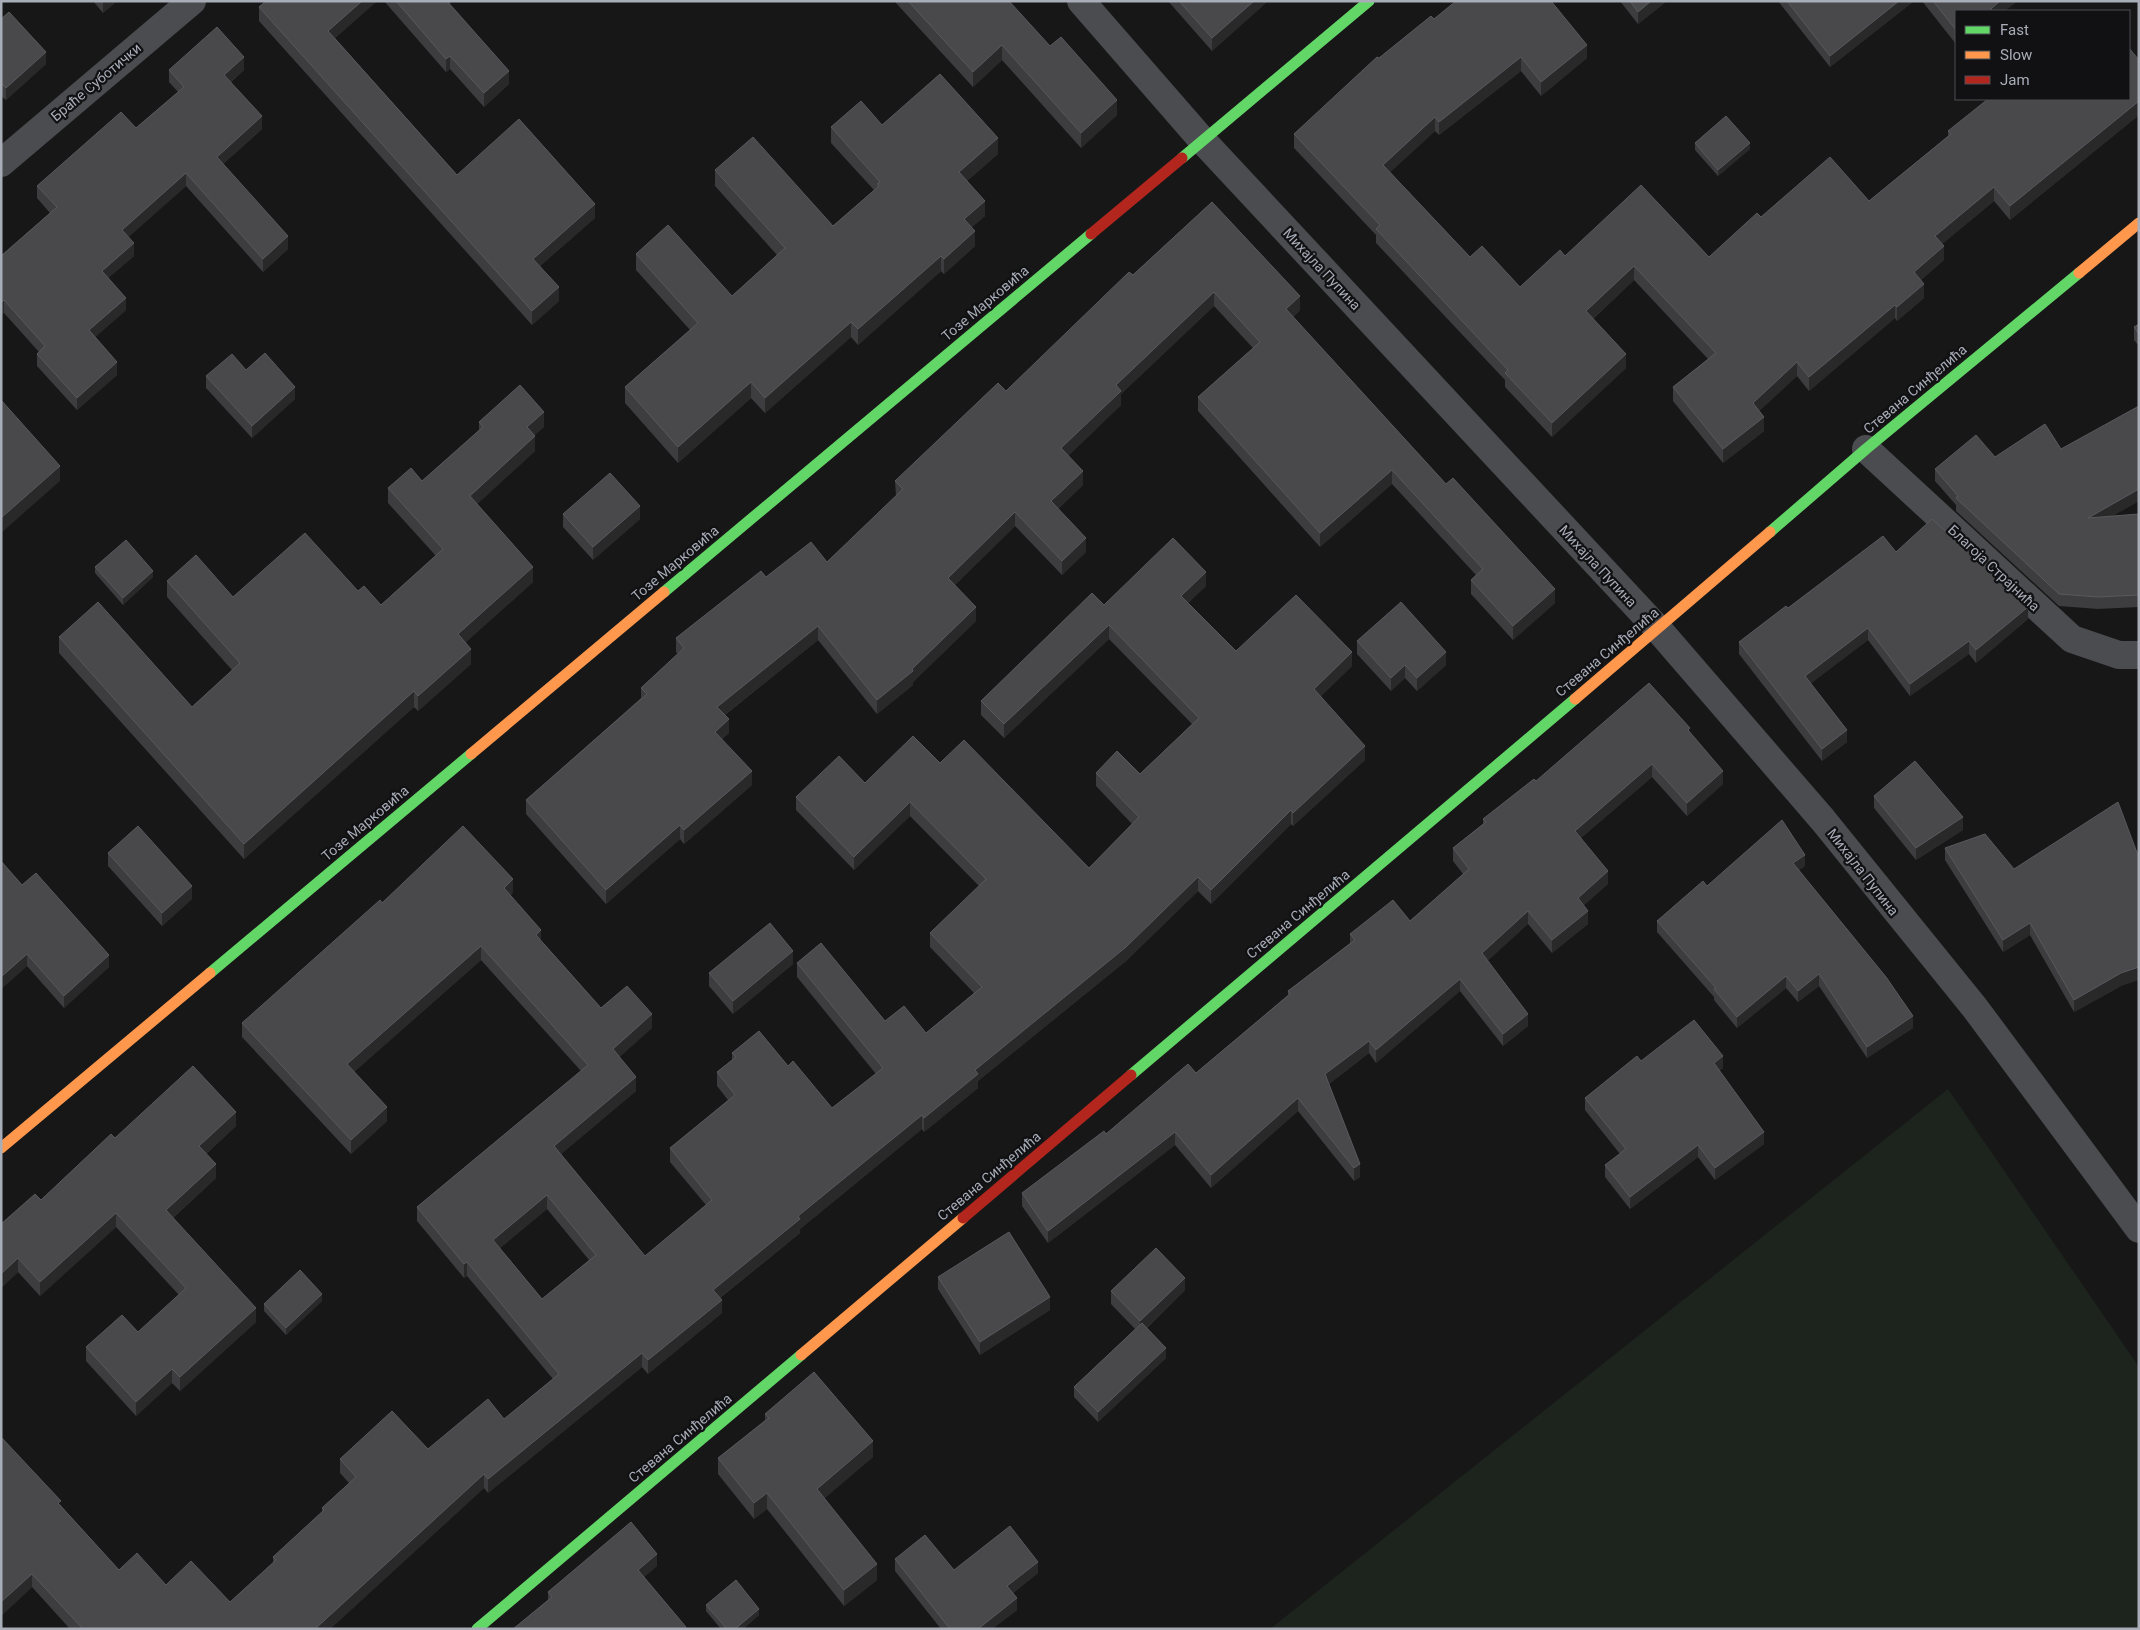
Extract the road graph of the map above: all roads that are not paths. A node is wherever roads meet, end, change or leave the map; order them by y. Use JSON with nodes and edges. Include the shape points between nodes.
{"nodes":[{"id":1,"x":192,"y":1,"type":"edge"},
{"id":2,"x":1081,"y":1,"type":"edge"},
{"id":3,"x":1369,"y":1,"type":"edge"},
{"id":4,"x":1202,"y":140,"type":"junction"},
{"id":5,"x":1,"y":163,"type":"edge"},
{"id":6,"x":2139,"y":223,"type":"edge"},
{"id":7,"x":1866,"y":449,"type":"junction"},
{"id":8,"x":1658,"y":629,"type":"junction"},
{"id":9,"x":2139,"y":655,"type":"edge"},
{"id":10,"x":1,"y":1148,"type":"edge"},
{"id":11,"x":2139,"y":1229,"type":"edge"},
{"id":12,"x":478,"y":1629,"type":"edge"}],
"edges":[{"from":1,"to":5,"type":"street","name":"Браће Суботички"},
{"from":2,"to":4,"type":"street","name":"Михајла Пупина"},
{"from":3,"to":4,"type":"street","name":"Тозе Марковића"},
{"from":4,"to":8,"type":"street","name":"Михајла Пупина"},
{"from":4,"to":10,"type":"street","name":"Тозе Марковића"},
{"from":6,"to":7,"type":"street","name":"Стевана Синђелића"},
{"from":7,"to":8,"type":"street","name":"Стевана Синђелића"},
{"from":7,"to":9,"type":"street","name":"Благоја Страјнића","via":[[2072,639],[2119,655]]},
{"from":8,"to":11,"type":"street","name":"Михајла Пупина","via":[[1823,820],[1975,1008]]},
{"from":8,"to":12,"type":"street","name":"Стевана Синђелића"}]}
